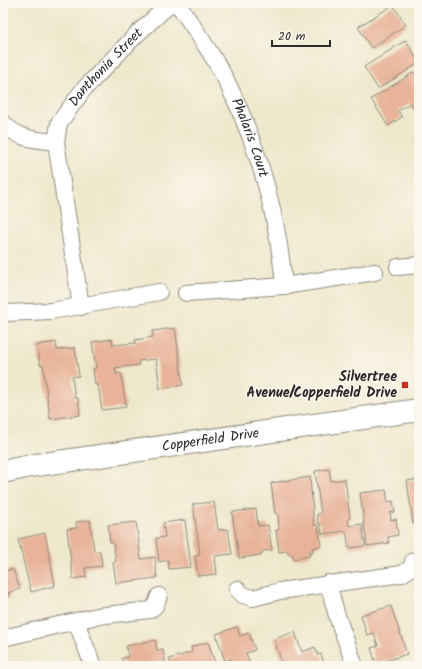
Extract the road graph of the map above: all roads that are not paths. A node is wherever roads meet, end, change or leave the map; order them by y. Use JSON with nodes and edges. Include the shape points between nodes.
{"nodes":[{"id":1,"x":171,"y":3,"type":"edge"},
{"id":2,"x":177,"y":3,"type":"edge"},
{"id":3,"x":3,"y":123,"type":"edge"},
{"id":4,"x":56,"y":142,"type":"junction"},
{"id":5,"x":419,"y":265,"type":"edge"},
{"id":6,"x":398,"y":267,"type":"dead end"},
{"id":7,"x":375,"y":272,"type":"dead end"},
{"id":8,"x":284,"y":286,"type":"junction"},
{"id":9,"x":159,"y":292,"type":"dead end"},
{"id":10,"x":186,"y":294,"type":"dead end"},
{"id":11,"x":81,"y":307,"type":"junction"},
{"id":12,"x":5,"y":313,"type":"dead end"},
{"id":13,"x":419,"y":410,"type":"edge"},
{"id":14,"x":3,"y":472,"type":"edge"},
{"id":15,"x":413,"y":561,"type":"dead end"},
{"id":16,"x":328,"y":584,"type":"junction"},
{"id":17,"x":237,"y":589,"type":"dead end"},
{"id":18,"x":159,"y":596,"type":"dead end"},
{"id":19,"x":76,"y":620,"type":"junction"},
{"id":20,"x":3,"y":638,"type":"edge"},
{"id":21,"x":93,"y":666,"type":"edge"},
{"id":22,"x":355,"y":666,"type":"edge"}],
"edges":[{"from":1,"to":4,"type":"street","name":"Danthonia Street","via":[[83,90],[59,123]]},
{"from":2,"to":8,"type":"street","name":"Phalaris Court","via":[[202,38],[226,79],[245,122],[270,201],[281,252]]},
{"from":3,"to":4,"type":"street","via":[[26,138]]},
{"from":4,"to":11,"type":"street","name":"Danthonia Street"},
{"from":5,"to":6,"type":"street"},
{"from":7,"to":8,"type":"street"},
{"from":8,"to":10,"type":"street"},
{"from":9,"to":11,"type":"street"},
{"from":11,"to":12,"type":"street"},
{"from":13,"to":14,"type":"street","name":"Copperfield Drive"},
{"from":15,"to":16,"type":"street","via":[[412,566],[402,574]]},
{"from":16,"to":17,"type":"street","via":[[253,598],[243,595]]},
{"from":16,"to":22,"type":"street"},
{"from":18,"to":19,"type":"street","via":[[155,606],[150,610]]},
{"from":19,"to":20,"type":"street"},
{"from":19,"to":21,"type":"street"}]}
